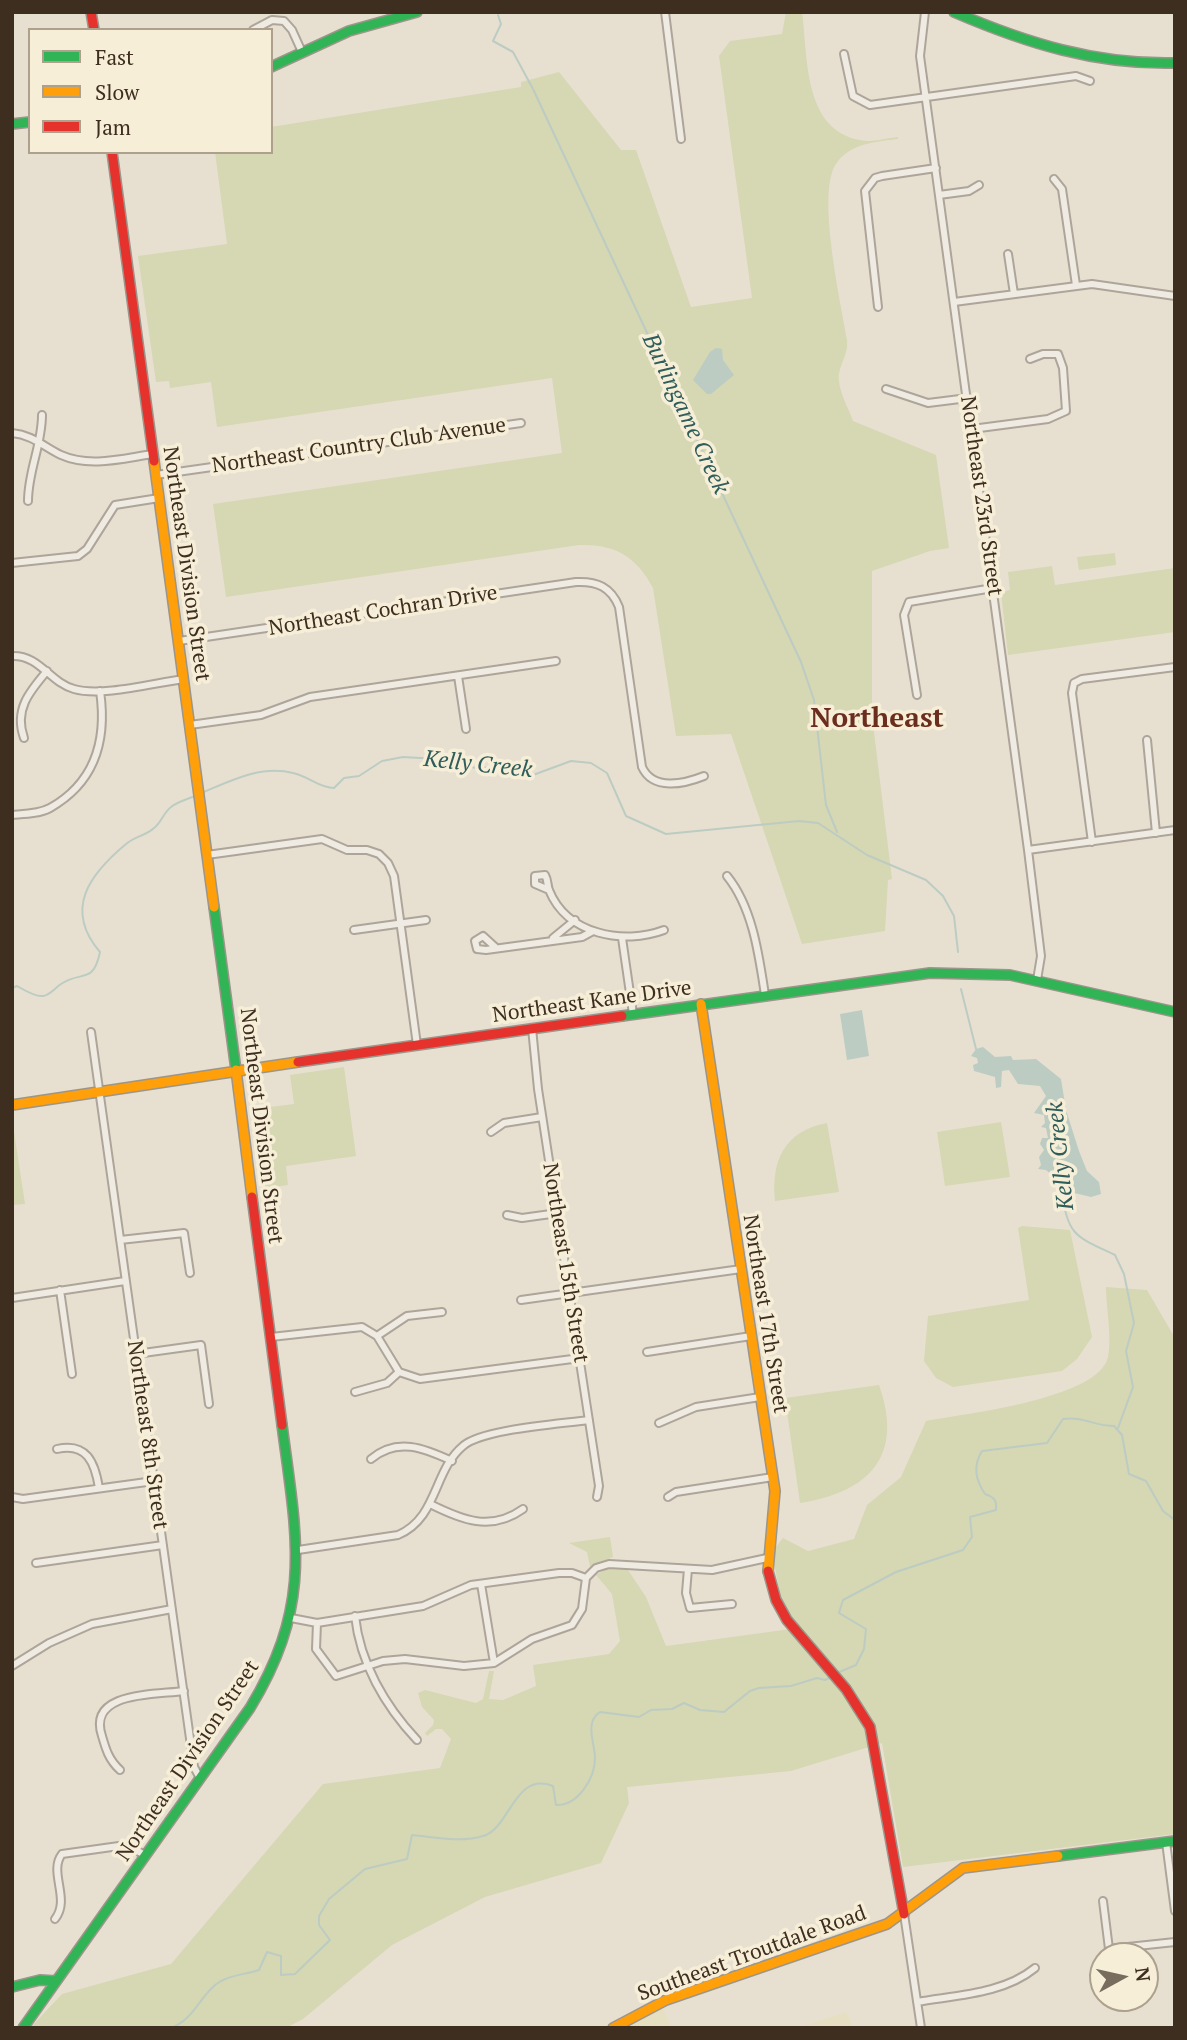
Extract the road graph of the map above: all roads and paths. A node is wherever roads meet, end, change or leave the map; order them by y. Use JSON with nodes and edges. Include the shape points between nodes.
{"nodes":[{"id":1,"x":417,"y":12,"type":"edge"},
{"id":2,"x":665,"y":12,"type":"edge"},
{"id":3,"x":925,"y":12,"type":"edge"},
{"id":4,"x":954,"y":12,"type":"edge"},
{"id":5,"x":257,"y":28,"type":"edge"},
{"id":6,"x":302,"y":52,"type":"junction"},
{"id":7,"x":845,"y":54,"type":"dead end"},
{"id":8,"x":1175,"y":63,"type":"edge"},
{"id":9,"x":273,"y":66,"type":"edge"},
{"id":10,"x":1090,"y":81,"type":"dead end"},
{"id":11,"x":926,"y":97,"type":"junction"},
{"id":12,"x":681,"y":139,"type":"dead end"},
{"id":13,"x":113,"y":154,"type":"edge"},
{"id":14,"x":936,"y":168,"type":"junction"},
{"id":15,"x":1054,"y":178,"type":"dead end"},
{"id":16,"x":979,"y":185,"type":"dead end"},
{"id":17,"x":939,"y":195,"type":"junction"},
{"id":18,"x":1008,"y":254,"type":"dead end"},
{"id":19,"x":1076,"y":285,"type":"junction"},
{"id":20,"x":1014,"y":294,"type":"junction"},
{"id":21,"x":1175,"y":296,"type":"edge"},
{"id":22,"x":954,"y":302,"type":"junction"},
{"id":23,"x":878,"y":307,"type":"dead end"},
{"id":24,"x":1030,"y":359,"type":"dead end"},
{"id":25,"x":886,"y":389,"type":"dead end"},
{"id":26,"x":968,"y":398,"type":"junction"},
{"id":27,"x":42,"y":415,"type":"dead end"},
{"id":28,"x":522,"y":423,"type":"dead end"},
{"id":29,"x":972,"y":429,"type":"junction"},
{"id":30,"x":12,"y":433,"type":"edge"},
{"id":31,"x":40,"y":441,"type":"junction"},
{"id":32,"x":153,"y":454,"type":"junction"},
{"id":33,"x":156,"y":475,"type":"junction"},
{"id":34,"x":159,"y":498,"type":"junction"},
{"id":35,"x":28,"y":501,"type":"dead end"},
{"id":36,"x":12,"y":563,"type":"edge"},
{"id":37,"x":993,"y":588,"type":"junction"},
{"id":38,"x":179,"y":642,"type":"junction"},
{"id":39,"x":12,"y":656,"type":"edge"},
{"id":40,"x":556,"y":662,"type":"dead end"},
{"id":41,"x":1175,"y":667,"type":"edge"},
{"id":42,"x":47,"y":671,"type":"junction"},
{"id":43,"x":458,"y":676,"type":"junction"},
{"id":44,"x":184,"y":679,"type":"junction"},
{"id":45,"x":100,"y":691,"type":"junction"},
{"id":46,"x":917,"y":695,"type":"dead end"},
{"id":47,"x":190,"y":725,"type":"junction"},
{"id":48,"x":466,"y":729,"type":"dead end"},
{"id":49,"x":24,"y":738,"type":"dead end"},
{"id":50,"x":1147,"y":740,"type":"dead end"},
{"id":51,"x":704,"y":776,"type":"dead end"},
{"id":52,"x":12,"y":815,"type":"edge"},
{"id":53,"x":1175,"y":830,"type":"edge"},
{"id":54,"x":1156,"y":833,"type":"junction"},
{"id":55,"x":1092,"y":842,"type":"junction"},
{"id":56,"x":1028,"y":850,"type":"junction"},
{"id":57,"x":207,"y":855,"type":"junction"},
{"id":58,"x":727,"y":876,"type":"dead end"},
{"id":59,"x":549,"y":890,"type":"dead end"},
{"id":60,"x":426,"y":920,"type":"dead end"},
{"id":61,"x":575,"y":920,"type":"junction"},
{"id":62,"x":400,"y":923,"type":"junction"},
{"id":63,"x":354,"y":930,"type":"dead end"},
{"id":64,"x":664,"y":930,"type":"dead end"},
{"id":65,"x":593,"y":931,"type":"junction"},
{"id":66,"x":553,"y":938,"type":"junction"},
{"id":67,"x":622,"y":938,"type":"junction"},
{"id":68,"x":495,"y":947,"type":"dead end"},
{"id":69,"x":1037,"y":980,"type":"junction"},
{"id":70,"x":765,"y":995,"type":"junction"},
{"id":71,"x":701,"y":1004,"type":"junction"},
{"id":72,"x":1175,"y":1012,"type":"edge"},
{"id":73,"x":634,"y":1014,"type":"junction"},
{"id":74,"x":532,"y":1028,"type":"junction"},
{"id":75,"x":91,"y":1032,"type":"dead end"},
{"id":76,"x":416,"y":1045,"type":"junction"},
{"id":77,"x":236,"y":1070,"type":"junction"},
{"id":78,"x":98,"y":1091,"type":"junction"},
{"id":79,"x":12,"y":1105,"type":"edge"},
{"id":80,"x":542,"y":1116,"type":"junction"},
{"id":81,"x":491,"y":1132,"type":"dead end"},
{"id":82,"x":558,"y":1213,"type":"junction"},
{"id":83,"x":507,"y":1215,"type":"dead end"},
{"id":84,"x":120,"y":1240,"type":"junction"},
{"id":85,"x":741,"y":1269,"type":"junction"},
{"id":86,"x":190,"y":1273,"type":"dead end"},
{"id":87,"x":125,"y":1281,"type":"junction"},
{"id":88,"x":60,"y":1290,"type":"junction"},
{"id":89,"x":570,"y":1294,"type":"junction"},
{"id":90,"x":12,"y":1298,"type":"edge"},
{"id":91,"x":520,"y":1300,"type":"dead end"},
{"id":92,"x":442,"y":1312,"type":"dead end"},
{"id":93,"x":377,"y":1336,"type":"junction"},
{"id":94,"x":751,"y":1336,"type":"junction"},
{"id":95,"x":271,"y":1337,"type":"junction"},
{"id":96,"x":647,"y":1352,"type":"dead end"},
{"id":97,"x":136,"y":1354,"type":"junction"},
{"id":98,"x":580,"y":1358,"type":"junction"},
{"id":99,"x":399,"y":1372,"type":"junction"},
{"id":100,"x":72,"y":1374,"type":"dead end"},
{"id":101,"x":355,"y":1392,"type":"dead end"},
{"id":102,"x":760,"y":1397,"type":"junction"},
{"id":103,"x":209,"y":1404,"type":"dead end"},
{"id":104,"x":589,"y":1420,"type":"junction"},
{"id":105,"x":659,"y":1423,"type":"dead end"},
{"id":106,"x":57,"y":1448,"type":"dead end"},
{"id":107,"x":371,"y":1459,"type":"dead end"},
{"id":108,"x":452,"y":1461,"type":"junction"},
{"id":109,"x":773,"y":1477,"type":"junction"},
{"id":110,"x":154,"y":1481,"type":"junction"},
{"id":111,"x":99,"y":1488,"type":"junction"},
{"id":112,"x":12,"y":1497,"type":"edge"},
{"id":113,"x":597,"y":1497,"type":"dead end"},
{"id":114,"x":668,"y":1497,"type":"dead end"},
{"id":115,"x":430,"y":1504,"type":"junction"},
{"id":116,"x":523,"y":1509,"type":"dead end"},
{"id":117,"x":163,"y":1545,"type":"junction"},
{"id":118,"x":298,"y":1550,"type":"junction"},
{"id":119,"x":767,"y":1558,"type":"junction"},
{"id":120,"x":36,"y":1563,"type":"dead end"},
{"id":121,"x":688,"y":1569,"type":"junction"},
{"id":122,"x":586,"y":1578,"type":"junction"},
{"id":123,"x":481,"y":1584,"type":"junction"},
{"id":124,"x":732,"y":1604,"type":"dead end"},
{"id":125,"x":172,"y":1609,"type":"junction"},
{"id":126,"x":355,"y":1616,"type":"junction"},
{"id":127,"x":291,"y":1618,"type":"junction"},
{"id":128,"x":317,"y":1623,"type":"junction"},
{"id":129,"x":494,"y":1663,"type":"junction"},
{"id":130,"x":368,"y":1665,"type":"junction"},
{"id":131,"x":12,"y":1666,"type":"edge"},
{"id":132,"x":184,"y":1691,"type":"junction"},
{"id":133,"x":417,"y":1740,"type":"dead end"},
{"id":134,"x":120,"y":1770,"type":"dead end"},
{"id":135,"x":200,"y":1778,"type":"junction"},
{"id":136,"x":1170,"y":1842,"type":"edge"},
{"id":137,"x":145,"y":1855,"type":"junction"},
{"id":138,"x":1173,"y":1887,"type":"edge"},
{"id":139,"x":1103,"y":1900,"type":"dead end"},
{"id":140,"x":1175,"y":1911,"type":"edge"},
{"id":141,"x":904,"y":1914,"type":"junction"},
{"id":142,"x":55,"y":1919,"type":"dead end"},
{"id":143,"x":1175,"y":1942,"type":"edge"},
{"id":144,"x":1035,"y":1968,"type":"dead end"},
{"id":145,"x":56,"y":1981,"type":"junction"},
{"id":146,"x":12,"y":1987,"type":"edge"},
{"id":147,"x":917,"y":2002,"type":"junction"},
{"id":148,"x":23,"y":2028,"type":"edge"},
{"id":149,"x":613,"y":2028,"type":"edge"},
{"id":150,"x":921,"y":2028,"type":"edge"}],
"edges":[{"from":1,"to":6,"type":"main road","via":[[365,25]]},
{"from":2,"to":12,"type":"street"},
{"from":3,"to":11,"type":"street","name":"Northeast 23rd Street","via":[[920,46]]},
{"from":4,"to":8,"type":"main road","via":[[1012,38],[1066,54],[1125,63]]},
{"from":5,"to":6,"type":"street","via":[[272,20],[284,21]]},
{"from":6,"to":9,"type":"main road"},
{"from":7,"to":11,"type":"street","via":[[850,91],[857,100],[870,104]]},
{"from":10,"to":11,"type":"street","via":[[1076,76]]},
{"from":11,"to":14,"type":"street","name":"Northeast 23rd Street"},
{"from":13,"to":32,"type":"main road","name":"Northeast Division Street"},
{"from":14,"to":17,"type":"street","name":"Northeast 23rd Street"},
{"from":14,"to":23,"type":"street","via":[[875,178],[866,191]]},
{"from":15,"to":19,"type":"street","via":[[1062,189]]},
{"from":16,"to":17,"type":"street"},
{"from":17,"to":22,"type":"street","name":"Northeast 23rd Street"},
{"from":18,"to":20,"type":"street"},
{"from":19,"to":20,"type":"street"},
{"from":19,"to":21,"type":"street"},
{"from":20,"to":22,"type":"street"},
{"from":22,"to":26,"type":"street","name":"Northeast 23rd Street"},
{"from":24,"to":29,"type":"street","via":[[1058,354],[1066,411],[1048,419]]},
{"from":25,"to":26,"type":"street","via":[[928,403]]},
{"from":26,"to":29,"type":"street","name":"Northeast 23rd Street"},
{"from":27,"to":31,"type":"street"},
{"from":28,"to":33,"type":"street","name":"Northeast Country Club Avenue"},
{"from":29,"to":37,"type":"street","name":"Northeast 23rd Street"},
{"from":30,"to":31,"type":"street"},
{"from":31,"to":32,"type":"street","via":[[80,461]]},
{"from":31,"to":35,"type":"street"},
{"from":32,"to":33,"type":"main road","name":"Northeast Division Street"},
{"from":33,"to":34,"type":"main road","name":"Northeast Division Street"},
{"from":34,"to":36,"type":"street","via":[[115,505],[87,549],[78,555]]},
{"from":34,"to":38,"type":"main road","name":"Northeast Division Street"},
{"from":37,"to":46,"type":"street","via":[[909,602],[904,615]]},
{"from":37,"to":56,"type":"street","name":"Northeast 23rd Street"},
{"from":38,"to":44,"type":"main road","name":"Northeast Division Street"},
{"from":38,"to":51,"type":"street","name":"Northeast Cochran Drive","via":[[587,582],[607,589],[620,607],[646,776],[659,783],[691,782]]},
{"from":39,"to":42,"type":"street","via":[[30,658]]},
{"from":40,"to":43,"type":"street"},
{"from":41,"to":55,"type":"street","via":[[1074,683]]},
{"from":42,"to":45,"type":"street","via":[[66,686]]},
{"from":42,"to":49,"type":"street","via":[[20,712]]},
{"from":43,"to":47,"type":"street","via":[[310,697],[261,715]]},
{"from":43,"to":48,"type":"street"},
{"from":44,"to":45,"type":"street"},
{"from":44,"to":47,"type":"main road","name":"Northeast Division Street"},
{"from":45,"to":52,"type":"street","via":[[102,741],[86,774],[50,808]]},
{"from":47,"to":57,"type":"main road","name":"Northeast Division Street"},
{"from":50,"to":54,"type":"street"},
{"from":53,"to":54,"type":"street"},
{"from":54,"to":55,"type":"street"},
{"from":55,"to":56,"type":"street"},
{"from":56,"to":69,"type":"street","name":"Northeast 23rd Street","via":[[1041,956]]},
{"from":57,"to":62,"type":"street","via":[[322,839],[347,850],[374,851],[394,876]]},
{"from":57,"to":77,"type":"main road","name":"Northeast Division Street"},
{"from":58,"to":70,"type":"street","via":[[737,888],[755,938]]},
{"from":59,"to":61,"type":"street"},
{"from":60,"to":62,"type":"street"},
{"from":61,"to":65,"type":"street"},
{"from":61,"to":66,"type":"street"},
{"from":62,"to":63,"type":"street"},
{"from":62,"to":76,"type":"street"},
{"from":64,"to":67,"type":"street"},
{"from":65,"to":66,"type":"street"},
{"from":65,"to":67,"type":"street"},
{"from":66,"to":68,"type":"street"},
{"from":67,"to":73,"type":"street"},
{"from":69,"to":70,"type":"main road","name":"Northeast Kane Drive","via":[[941,972]]},
{"from":69,"to":72,"type":"main road","name":"Northeast Kane Drive"},
{"from":70,"to":71,"type":"main road","name":"Northeast Kane Drive"},
{"from":71,"to":73,"type":"main road","name":"Northeast Kane Drive"},
{"from":71,"to":85,"type":"main road","name":"Northeast 17th Street"},
{"from":73,"to":74,"type":"main road","name":"Northeast Kane Drive"},
{"from":74,"to":76,"type":"main road","name":"Northeast Kane Drive"},
{"from":74,"to":80,"type":"street","name":"Northeast 15th Street"},
{"from":75,"to":78,"type":"street","name":"Northeast 8th Street"},
{"from":76,"to":77,"type":"main road","name":"Northeast Kane Drive"},
{"from":77,"to":78,"type":"main road","name":"Northeast Kane Drive"},
{"from":77,"to":95,"type":"main road","name":"Northeast Division Street"},
{"from":78,"to":79,"type":"main road","name":"Northeast Kane Drive"},
{"from":78,"to":84,"type":"street","name":"Northeast 8th Street"},
{"from":80,"to":81,"type":"street","via":[[503,1123]]},
{"from":80,"to":82,"type":"street","name":"Northeast 15th Street"},
{"from":82,"to":83,"type":"street","via":[[522,1218]]},
{"from":82,"to":89,"type":"street","name":"Northeast 15th Street"},
{"from":84,"to":86,"type":"street","via":[[184,1233]]},
{"from":84,"to":87,"type":"street","name":"Northeast 8th Street"},
{"from":85,"to":89,"type":"street"},
{"from":85,"to":94,"type":"main road","name":"Northeast 17th Street"},
{"from":87,"to":88,"type":"street"},
{"from":87,"to":97,"type":"street","name":"Northeast 8th Street"},
{"from":88,"to":90,"type":"street"},
{"from":88,"to":100,"type":"street"},
{"from":89,"to":91,"type":"street"},
{"from":89,"to":98,"type":"street","name":"Northeast 15th Street"},
{"from":92,"to":93,"type":"street","via":[[407,1316]]},
{"from":93,"to":95,"type":"street","via":[[356,1326]]},
{"from":93,"to":99,"type":"street"},
{"from":94,"to":96,"type":"street"},
{"from":94,"to":102,"type":"main road","name":"Northeast 17th Street"},
{"from":95,"to":118,"type":"main road","name":"Northeast Division Street"},
{"from":97,"to":103,"type":"street","via":[[201,1345]]},
{"from":97,"to":110,"type":"street","name":"Northeast 8th Street"},
{"from":98,"to":99,"type":"street","via":[[420,1378]]},
{"from":98,"to":104,"type":"street","name":"Northeast 15th Street"},
{"from":99,"to":101,"type":"street","via":[[387,1383]]},
{"from":102,"to":105,"type":"street","via":[[696,1407]]},
{"from":102,"to":109,"type":"main road","name":"Northeast 17th Street"},
{"from":104,"to":108,"type":"street","via":[[481,1436],[463,1446]]},
{"from":104,"to":113,"type":"street","name":"Northeast 15th Street"},
{"from":106,"to":111,"type":"street","via":[[75,1447],[88,1455]]},
{"from":107,"to":108,"type":"street","via":[[379,1451],[406,1446],[424,1448]]},
{"from":108,"to":115,"type":"street"},
{"from":109,"to":114,"type":"street"},
{"from":109,"to":119,"type":"main road","name":"Northeast 17th Street","via":[[775,1507]]},
{"from":110,"to":111,"type":"street"},
{"from":110,"to":117,"type":"street","name":"Northeast 8th Street"},
{"from":111,"to":112,"type":"street"},
{"from":115,"to":116,"type":"street","via":[[470,1522],[513,1516]]},
{"from":115,"to":118,"type":"street","via":[[415,1526],[398,1535]]},
{"from":117,"to":120,"type":"street"},
{"from":117,"to":125,"type":"street","name":"Northeast 8th Street"},
{"from":118,"to":127,"type":"main road","name":"Northeast Division Street"},
{"from":119,"to":121,"type":"street","via":[[722,1569]]},
{"from":119,"to":141,"type":"main road","name":"Northeast 17th Street","via":[[774,1593],[790,1624],[817,1662],[856,1703],[870,1727]]},
{"from":121,"to":122,"type":"street","via":[[615,1563],[596,1568]]},
{"from":121,"to":124,"type":"street","via":[[690,1608]]},
{"from":122,"to":123,"type":"street","via":[[559,1573]]},
{"from":122,"to":129,"type":"street","via":[[582,1609],[572,1625],[532,1639]]},
{"from":123,"to":126,"type":"street","via":[[460,1588],[423,1606]]},
{"from":123,"to":129,"type":"street"},
{"from":125,"to":131,"type":"street","via":[[92,1624]]},
{"from":125,"to":132,"type":"street","name":"Northeast 8th Street"},
{"from":126,"to":128,"type":"street"},
{"from":126,"to":130,"type":"street"},
{"from":127,"to":128,"type":"street"},
{"from":127,"to":135,"type":"main road","name":"Northeast Division Street","via":[[262,1688]]},
{"from":128,"to":130,"type":"street","via":[[317,1653],[336,1676]]},
{"from":129,"to":130,"type":"street","via":[[464,1666],[405,1659]]},
{"from":130,"to":133,"type":"street","via":[[395,1717]]},
{"from":132,"to":134,"type":"street","via":[[116,1700],[105,1708],[99,1729],[109,1760]]},
{"from":132,"to":135,"type":"street","name":"Northeast 8th Street","via":[[194,1767]]},
{"from":135,"to":137,"type":"main road","name":"Northeast Division Street"},
{"from":136,"to":138,"type":"street"},
{"from":136,"to":141,"type":"main road","name":"Southeast Troutdale Road","via":[[969,1866],[947,1877]]},
{"from":137,"to":142,"type":"street","via":[[126,1845],[62,1854],[58,1863],[62,1905]]},
{"from":137,"to":145,"type":"main road","name":"Northeast Division Street"},
{"from":138,"to":140,"type":"street"},
{"from":139,"to":143,"type":"street","via":[[1109,1950]]},
{"from":141,"to":147,"type":"street"},
{"from":141,"to":149,"type":"main road","name":"Southeast Troutdale Road","via":[[863,1933],[666,2000]]},
{"from":144,"to":147,"type":"street","via":[[999,1987]]},
{"from":145,"to":146,"type":"main road"},
{"from":145,"to":148,"type":"main road","name":"Northeast Division Street"},
{"from":147,"to":150,"type":"street"}]}
